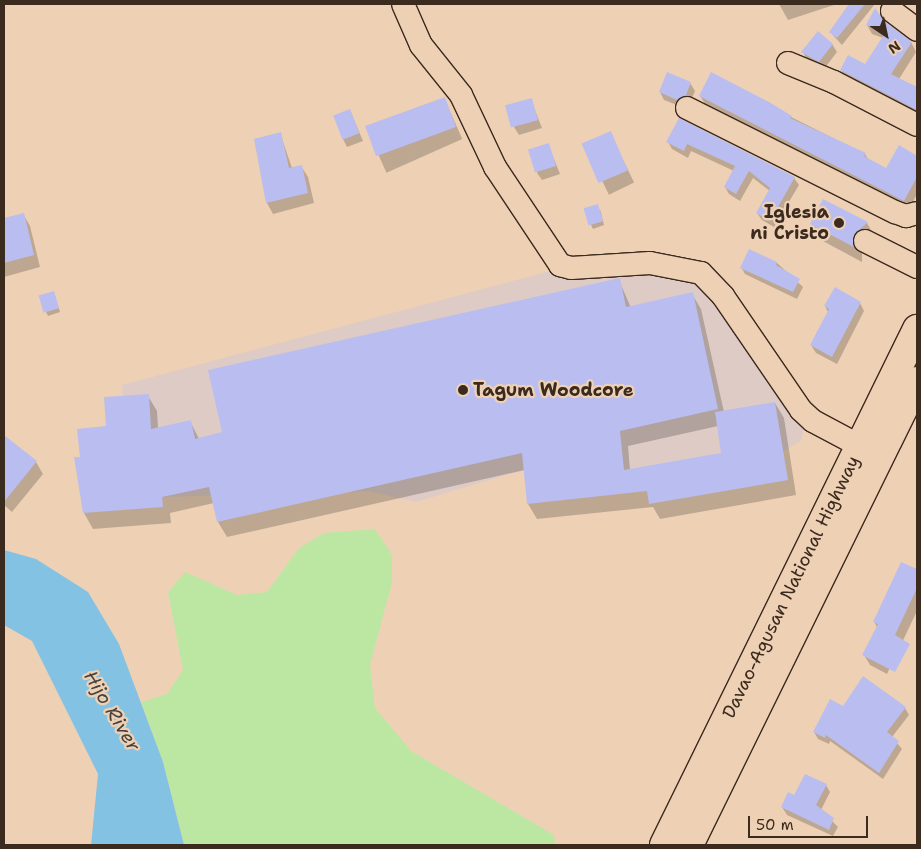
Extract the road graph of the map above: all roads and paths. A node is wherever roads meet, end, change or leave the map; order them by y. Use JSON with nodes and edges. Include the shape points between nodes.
{"nodes":[{"id":1,"x":403,"y":4,"type":"edge"},
{"id":2,"x":892,"y":10,"type":"dead end"},
{"id":3,"x":917,"y":30,"type":"edge"},
{"id":4,"x":788,"y":63,"type":"dead end"},
{"id":5,"x":687,"y":108,"type":"dead end"},
{"id":6,"x":917,"y":125,"type":"edge"},
{"id":7,"x":917,"y":213,"type":"edge"},
{"id":8,"x":865,"y":241,"type":"dead end"},
{"id":9,"x":917,"y":267,"type":"edge"},
{"id":10,"x":917,"y":329,"type":"edge"},
{"id":11,"x":917,"y":381,"type":"edge"},
{"id":12,"x":870,"y":452,"type":"junction"},
{"id":13,"x":664,"y":845,"type":"edge"},
{"id":14,"x":689,"y":845,"type":"edge"}],
"edges":[{"from":1,"to":12,"type":"street","via":[[421,45],[462,94],[495,167],[552,258],[571,268],[650,263],[701,273],[723,296],[801,410],[813,421]]},
{"from":2,"to":3,"type":"street"},
{"from":4,"to":6,"type":"street","via":[[834,82]]},
{"from":5,"to":7,"type":"street","via":[[895,212],[906,216]]},
{"from":8,"to":9,"type":"street"},
{"from":10,"to":12,"type":"highway","name":"Davao-Agusan National Highway"},
{"from":11,"to":12,"type":"highway","name":"Davao-Agusan National Highway"},
{"from":12,"to":13,"type":"highway","name":"Davao-Agusan National Highway"},
{"from":12,"to":14,"type":"highway","name":"Davao-Agusan National Highway"}]}
